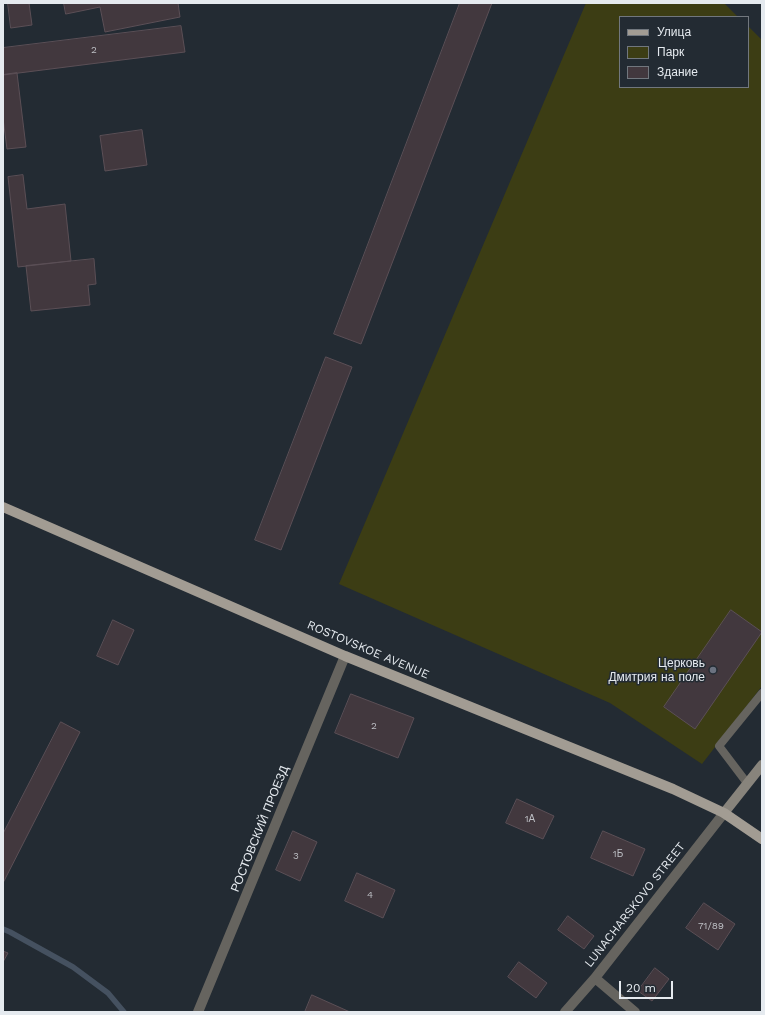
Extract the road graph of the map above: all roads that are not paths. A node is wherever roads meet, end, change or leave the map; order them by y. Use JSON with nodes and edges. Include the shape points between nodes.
{"nodes":[{"id":1,"x":3,"y":508,"type":"edge"},
{"id":2,"x":345,"y":656,"type":"junction"},
{"id":3,"x":762,"y":693,"type":"edge"},
{"id":4,"x":762,"y":765,"type":"edge"},
{"id":5,"x":747,"y":783,"type":"junction"},
{"id":6,"x":724,"y":814,"type":"junction"},
{"id":7,"x":762,"y":839,"type":"edge"},
{"id":8,"x":595,"y":978,"type":"junction"},
{"id":9,"x":198,"y":1012,"type":"edge"},
{"id":10,"x":566,"y":1012,"type":"edge"},
{"id":11,"x":635,"y":1012,"type":"edge"}],
"edges":[{"from":1,"to":2,"type":"main road","name":"ROSTOVSKOE AVENUE"},
{"from":2,"to":6,"type":"main road","name":"ROSTOVSKOE AVENUE","via":[[673,789]]},
{"from":2,"to":9,"type":"street","name":"РОСТОВСКИЙ ПРОЕЗД"},
{"from":3,"to":5,"type":"lane","via":[[719,746]]},
{"from":4,"to":5,"type":"street"},
{"from":5,"to":6,"type":"street"},
{"from":6,"to":7,"type":"main road","name":"ROSTOVSKOE AVENUE"},
{"from":6,"to":8,"type":"street","name":"LUNACHARSKOVO STREET"},
{"from":8,"to":10,"type":"street","name":"LUNACHARSKOVO STREET"},
{"from":8,"to":11,"type":"street"}]}
